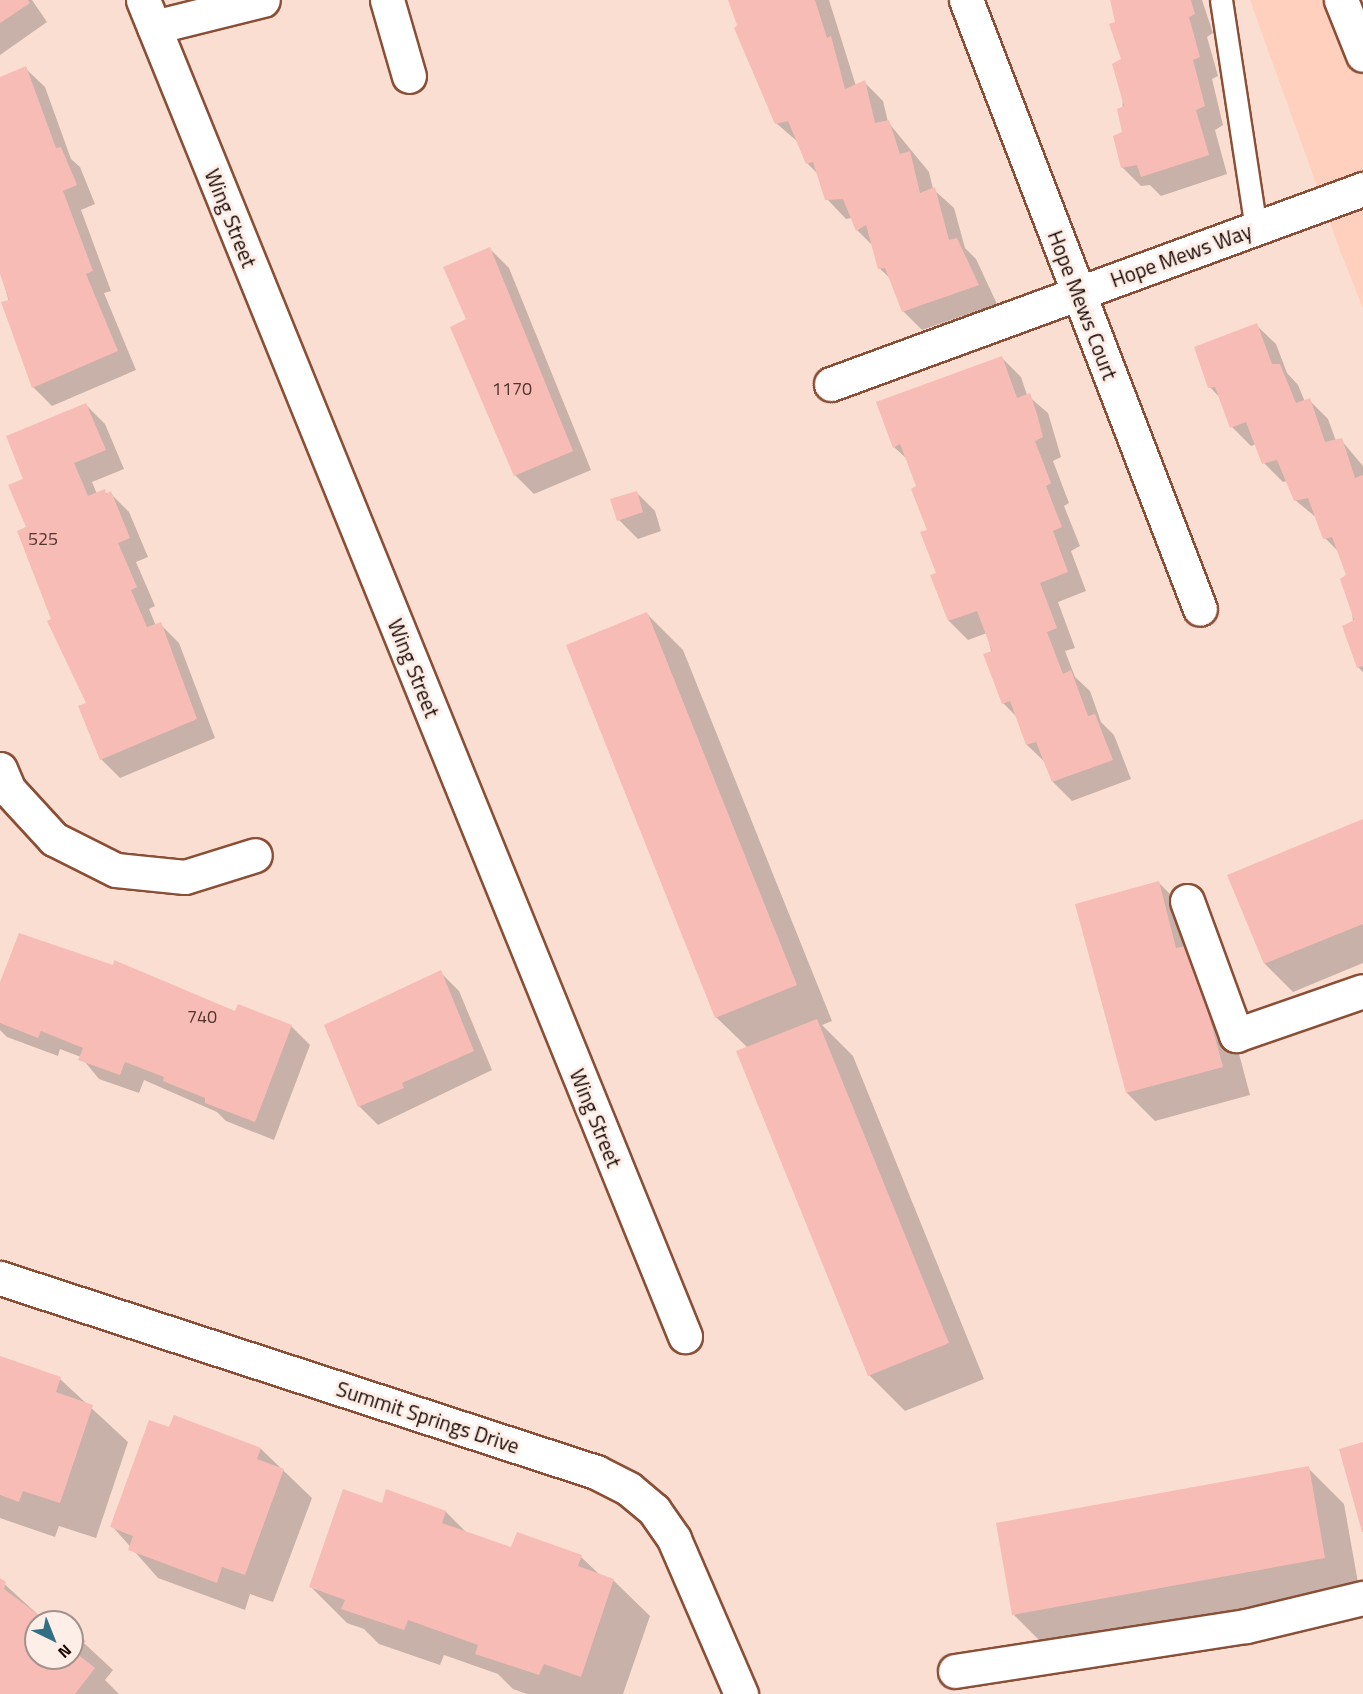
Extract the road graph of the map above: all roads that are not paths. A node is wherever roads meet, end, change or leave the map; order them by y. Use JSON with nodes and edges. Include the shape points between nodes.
{"nodes":[{"id":1,"x":263,"y":0,"type":"edge"},
{"id":2,"x":387,"y":0,"type":"edge"},
{"id":3,"x":966,"y":0,"type":"edge"},
{"id":4,"x":1221,"y":0,"type":"edge"},
{"id":5,"x":1341,"y":0,"type":"edge"},
{"id":6,"x":148,"y":14,"type":"edge"},
{"id":7,"x":1363,"y":55,"type":"edge"},
{"id":8,"x":409,"y":76,"type":"dead end"},
{"id":9,"x":1363,"y":189,"type":"edge"},
{"id":10,"x":1256,"y":228,"type":"junction"},
{"id":11,"x":1078,"y":292,"type":"junction"},
{"id":12,"x":831,"y":384,"type":"dead end"},
{"id":13,"x":1200,"y":609,"type":"dead end"},
{"id":14,"x":0,"y":769,"type":"edge"},
{"id":15,"x":255,"y":855,"type":"dead end"},
{"id":16,"x":1187,"y":901,"type":"dead end"},
{"id":17,"x":1363,"y":991,"type":"edge"},
{"id":18,"x":0,"y":1278,"type":"edge"},
{"id":19,"x":685,"y":1336,"type":"dead end"},
{"id":20,"x":1363,"y":1598,"type":"edge"},
{"id":21,"x":955,"y":1671,"type":"dead end"},
{"id":22,"x":741,"y":1694,"type":"edge"}],
"edges":[{"from":1,"to":6,"type":"street"},
{"from":2,"to":8,"type":"street"},
{"from":3,"to":11,"type":"street","name":"Hope Mews Court"},
{"from":4,"to":10,"type":"lane"},
{"from":5,"to":7,"type":"street"},
{"from":6,"to":19,"type":"street","name":"Wing Street"},
{"from":9,"to":10,"type":"street","name":"Hope Mews Way"},
{"from":10,"to":11,"type":"street","name":"Hope Mews Way"},
{"from":11,"to":12,"type":"street","name":"Hope Mews Way"},
{"from":11,"to":13,"type":"street","name":"Hope Mews Court"},
{"from":14,"to":15,"type":"street","via":[[9,790],[54,839],[116,870],[185,876]]},
{"from":16,"to":17,"type":"street","via":[[1236,1035]]},
{"from":18,"to":22,"type":"street","name":"Summit Springs Drive","via":[[596,1472],[629,1489],[654,1510],[674,1539]]},
{"from":20,"to":21,"type":"street","via":[[1246,1626]]}]}
